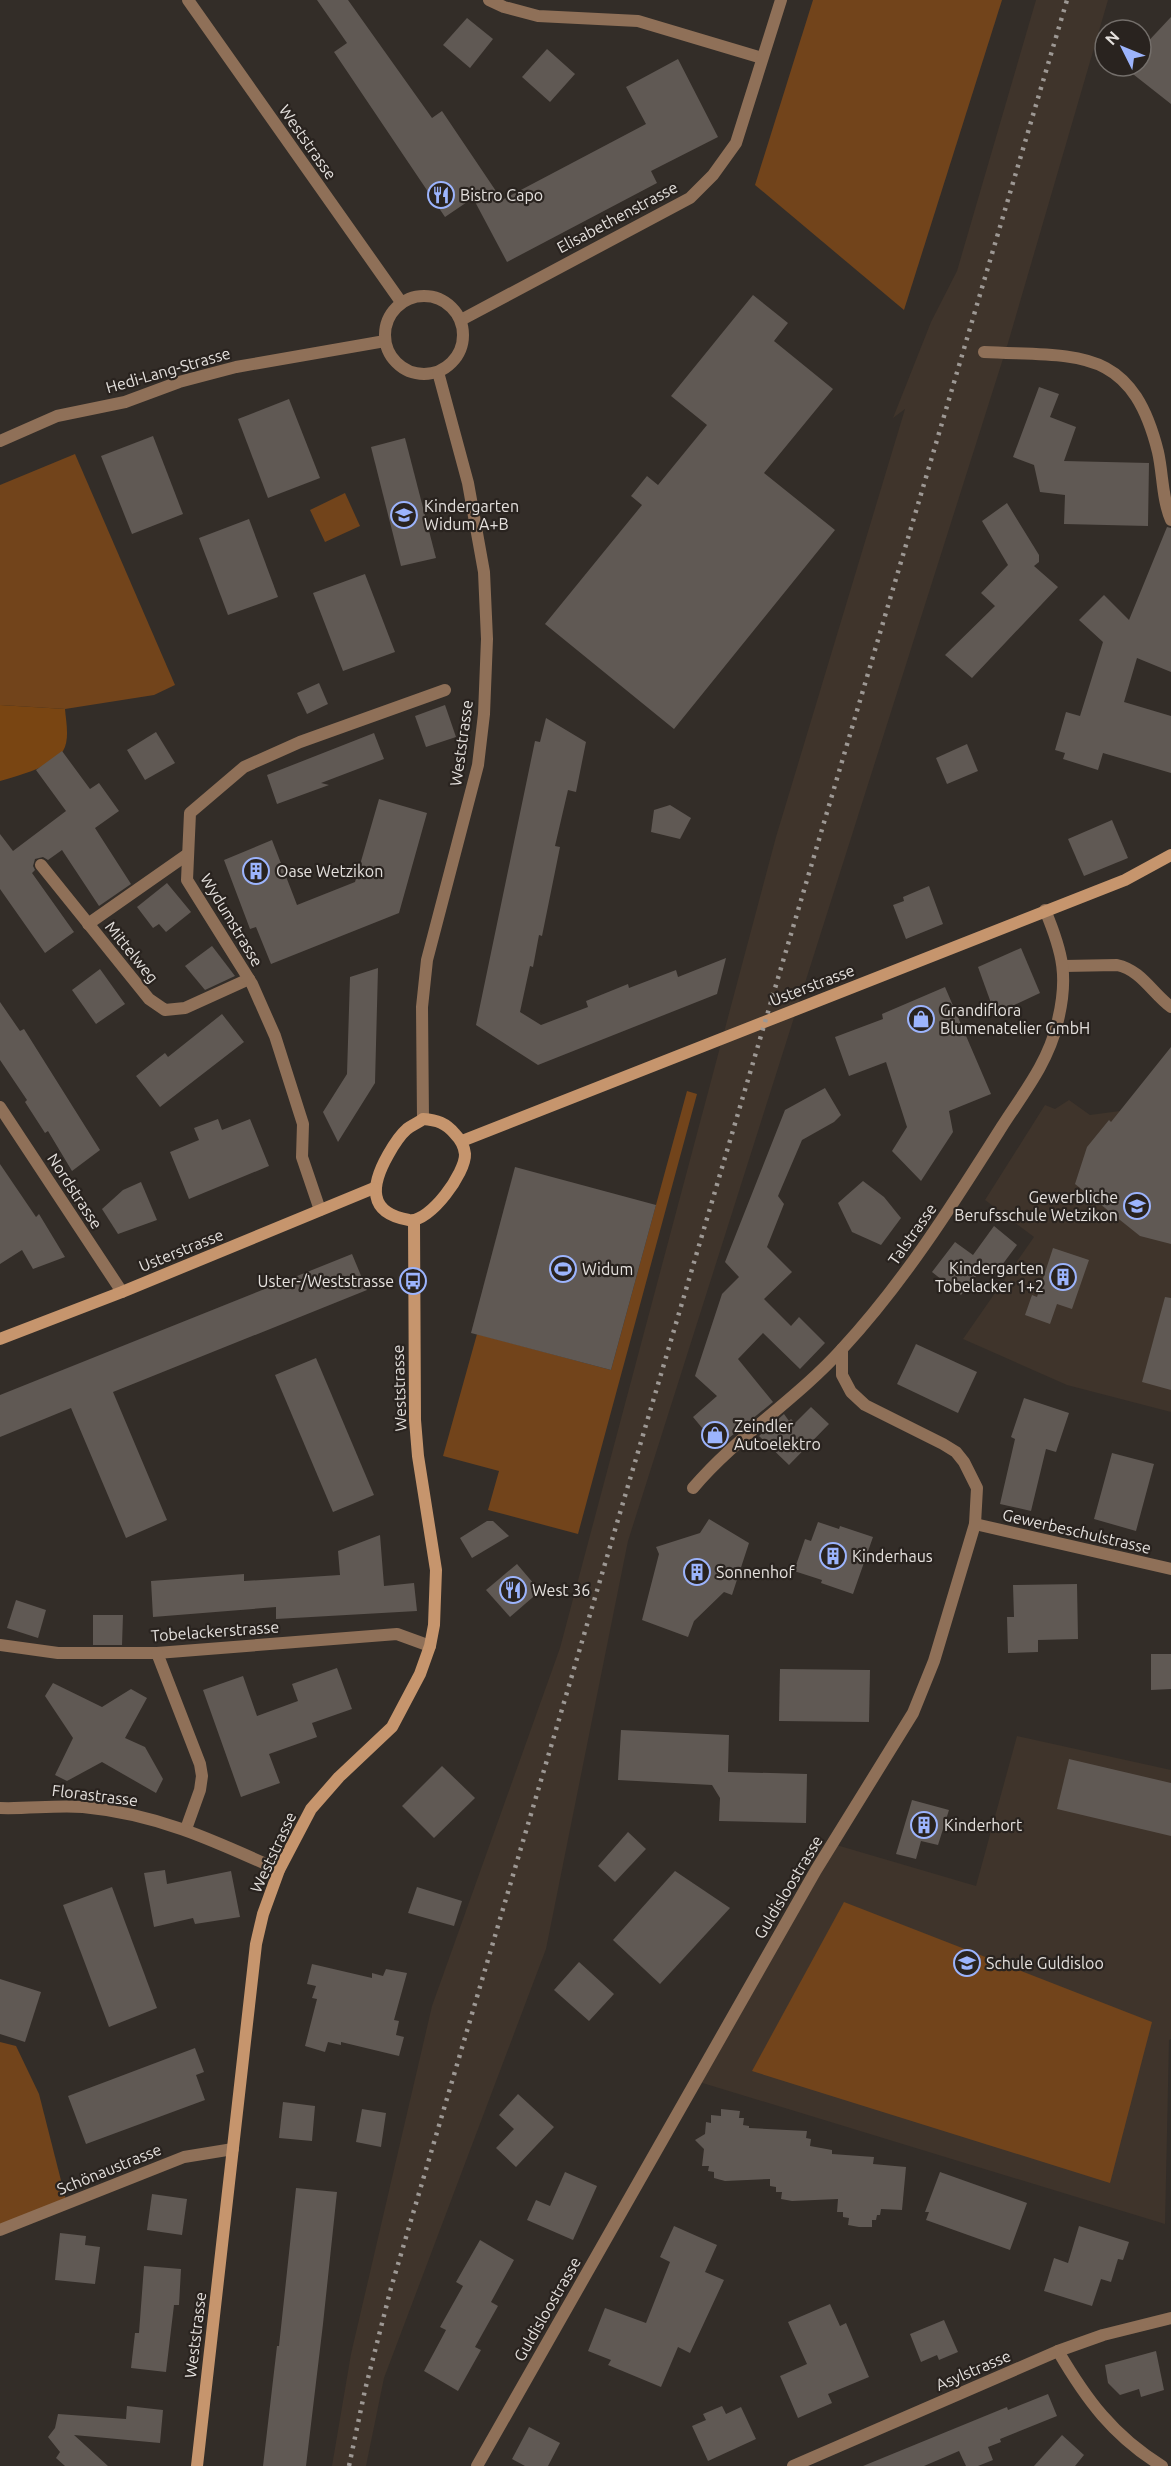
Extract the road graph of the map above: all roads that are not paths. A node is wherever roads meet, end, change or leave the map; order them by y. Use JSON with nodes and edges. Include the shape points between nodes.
{"nodes":[{"id":1,"x":188,"y":0,"type":"edge"},
{"id":2,"x":489,"y":0,"type":"edge"},
{"id":3,"x":781,"y":0,"type":"edge"},
{"id":4,"x":762,"y":58,"type":"junction"},
{"id":5,"x":401,"y":302,"type":"junction"},
{"id":6,"x":461,"y":320,"type":"junction"},
{"id":7,"x":385,"y":341,"type":"junction"},
{"id":8,"x":984,"y":352,"type":"dead end"},
{"id":9,"x":438,"y":372,"type":"junction"},
{"id":10,"x":0,"y":441,"type":"edge"},
{"id":11,"x":1171,"y":520,"type":"edge"},
{"id":12,"x":445,"y":690,"type":"dead end"},
{"id":13,"x":188,"y":854,"type":"junction"},
{"id":14,"x":1171,"y":855,"type":"edge"},
{"id":15,"x":41,"y":865,"type":"dead end"},
{"id":16,"x":1045,"y":910,"type":"junction"},
{"id":17,"x":88,"y":924,"type":"junction"},
{"id":18,"x":1064,"y":966,"type":"junction"},
{"id":19,"x":249,"y":980,"type":"junction"},
{"id":20,"x":1171,"y":1006,"type":"edge"},
{"id":21,"x":0,"y":1107,"type":"edge"},
{"id":22,"x":423,"y":1119,"type":"junction"},
{"id":23,"x":462,"y":1141,"type":"junction"},
{"id":24,"x":374,"y":1188,"type":"junction"},
{"id":25,"x":320,"y":1210,"type":"junction"},
{"id":26,"x":414,"y":1221,"type":"junction"},
{"id":27,"x":122,"y":1292,"type":"junction"},
{"id":28,"x":0,"y":1340,"type":"edge"},
{"id":29,"x":842,"y":1349,"type":"junction"},
{"id":30,"x":693,"y":1488,"type":"dead end"},
{"id":31,"x":975,"y":1524,"type":"junction"},
{"id":32,"x":1171,"y":1569,"type":"edge"},
{"id":33,"x":0,"y":1645,"type":"edge"},
{"id":34,"x":430,"y":1646,"type":"junction"},
{"id":35,"x":157,"y":1653,"type":"junction"},
{"id":36,"x":0,"y":1808,"type":"edge"},
{"id":37,"x":186,"y":1829,"type":"junction"},
{"id":38,"x":279,"y":1870,"type":"junction"},
{"id":39,"x":233,"y":2150,"type":"junction"},
{"id":40,"x":0,"y":2230,"type":"edge"},
{"id":41,"x":1171,"y":2318,"type":"edge"},
{"id":42,"x":1058,"y":2351,"type":"junction"},
{"id":43,"x":196,"y":2466,"type":"edge"},
{"id":44,"x":477,"y":2466,"type":"edge"},
{"id":45,"x":793,"y":2466,"type":"edge"},
{"id":46,"x":1162,"y":2466,"type":"edge"}],
"edges":[{"from":1,"to":5,"type":"street","name":"Weststrasse"},
{"from":2,"to":4,"type":"street","via":[[538,16],[638,21]]},
{"from":3,"to":4,"type":"street","name":"Elisabethenstrasse"},
{"from":4,"to":6,"type":"street","name":"Elisabethenstrasse","via":[[736,143],[690,198]]},
{"from":5,"to":6,"type":"street","via":[[414,297],[442,299]]},
{"from":5,"to":7,"type":"street","via":[[385,327]]},
{"from":6,"to":9,"type":"street","via":[[460,351]]},
{"from":7,"to":9,"type":"street","via":[[398,365],[410,372]]},
{"from":7,"to":10,"type":"street","name":"Hedi-Lang-Strasse","via":[[236,367],[124,402],[57,416]]},
{"from":8,"to":11,"type":"street","via":[[1076,358],[1102,365],[1119,375],[1134,393],[1149,423]]},
{"from":9,"to":22,"type":"street","name":"Weststrasse","via":[[468,483],[484,572],[488,639],[478,765],[427,960],[422,1007]]},
{"from":12,"to":13,"type":"street","name":"Wydumstrasse","via":[[300,742],[244,767],[190,813]]},
{"from":13,"to":17,"type":"street","name":"Mittelweg"},
{"from":13,"to":19,"type":"street","name":"Wydumstrasse","via":[[187,880]]},
{"from":14,"to":16,"type":"main road","name":"Usterstrasse","via":[[1125,880]]},
{"from":15,"to":17,"type":"street","name":"Mittelweg"},
{"from":16,"to":18,"type":"street","name":"Talstrasse"},
{"from":16,"to":23,"type":"main road","name":"Usterstrasse"},
{"from":17,"to":19,"type":"street","name":"Mittelweg","via":[[149,999],[165,1010],[185,1008]]},
{"from":18,"to":20,"type":"street","via":[[1125,967]]},
{"from":18,"to":29,"type":"street","name":"Talstrasse","via":[[1057,1026],[1038,1069],[936,1229]]},
{"from":19,"to":25,"type":"street","name":"Wydumstrasse","via":[[275,1036],[303,1124],[302,1156]]},
{"from":21,"to":27,"type":"street","name":"Nordstrasse"},
{"from":22,"to":23,"type":"main road","via":[[448,1126]]},
{"from":22,"to":24,"type":"main road","via":[[406,1130],[392,1148]]},
{"from":23,"to":26,"type":"main road","via":[[465,1156],[451,1185],[427,1215]]},
{"from":24,"to":25,"type":"main road","name":"Usterstrasse"},
{"from":24,"to":26,"type":"main road","via":[[387,1211]]},
{"from":25,"to":27,"type":"main road","name":"Usterstrasse"},
{"from":26,"to":34,"type":"main road","name":"Weststrasse","via":[[415,1420],[436,1570]]},
{"from":27,"to":28,"type":"main road","name":"Usterstrasse"},
{"from":29,"to":30,"type":"street","name":"Talstrasse","via":[[800,1391],[713,1464]]},
{"from":29,"to":31,"type":"street","name":"Guldisloostrasse","via":[[842,1375],[851,1392],[865,1405],[943,1444],[964,1462],[977,1488]]},
{"from":31,"to":32,"type":"street","name":"Gewerbeschulstrasse"},
{"from":31,"to":44,"type":"street","name":"Guldisloostrasse","via":[[934,1662],[913,1713],[816,1870]]},
{"from":33,"to":35,"type":"street","name":"Tobelackerstrasse","via":[[58,1653]]},
{"from":34,"to":35,"type":"street","name":"Tobelackerstrasse","via":[[397,1634]]},
{"from":34,"to":38,"type":"main road","name":"Weststrasse","via":[[392,1727],[311,1809]]},
{"from":35,"to":37,"type":"street","via":[[202,1776]]},
{"from":36,"to":37,"type":"street","name":"Florastrasse","via":[[85,1808]]},
{"from":37,"to":38,"type":"street","name":"Florastrasse"},
{"from":38,"to":39,"type":"main road","name":"Weststrasse","via":[[256,1944]]},
{"from":39,"to":40,"type":"street","name":"Schönaustrasse","via":[[184,2157]]},
{"from":39,"to":43,"type":"main road","name":"Weststrasse"},
{"from":41,"to":42,"type":"street","name":"Asylstrasse"},
{"from":42,"to":45,"type":"street","name":"Asylstrasse"},
{"from":42,"to":46,"type":"street","via":[[1088,2400],[1110,2426]]}]}
